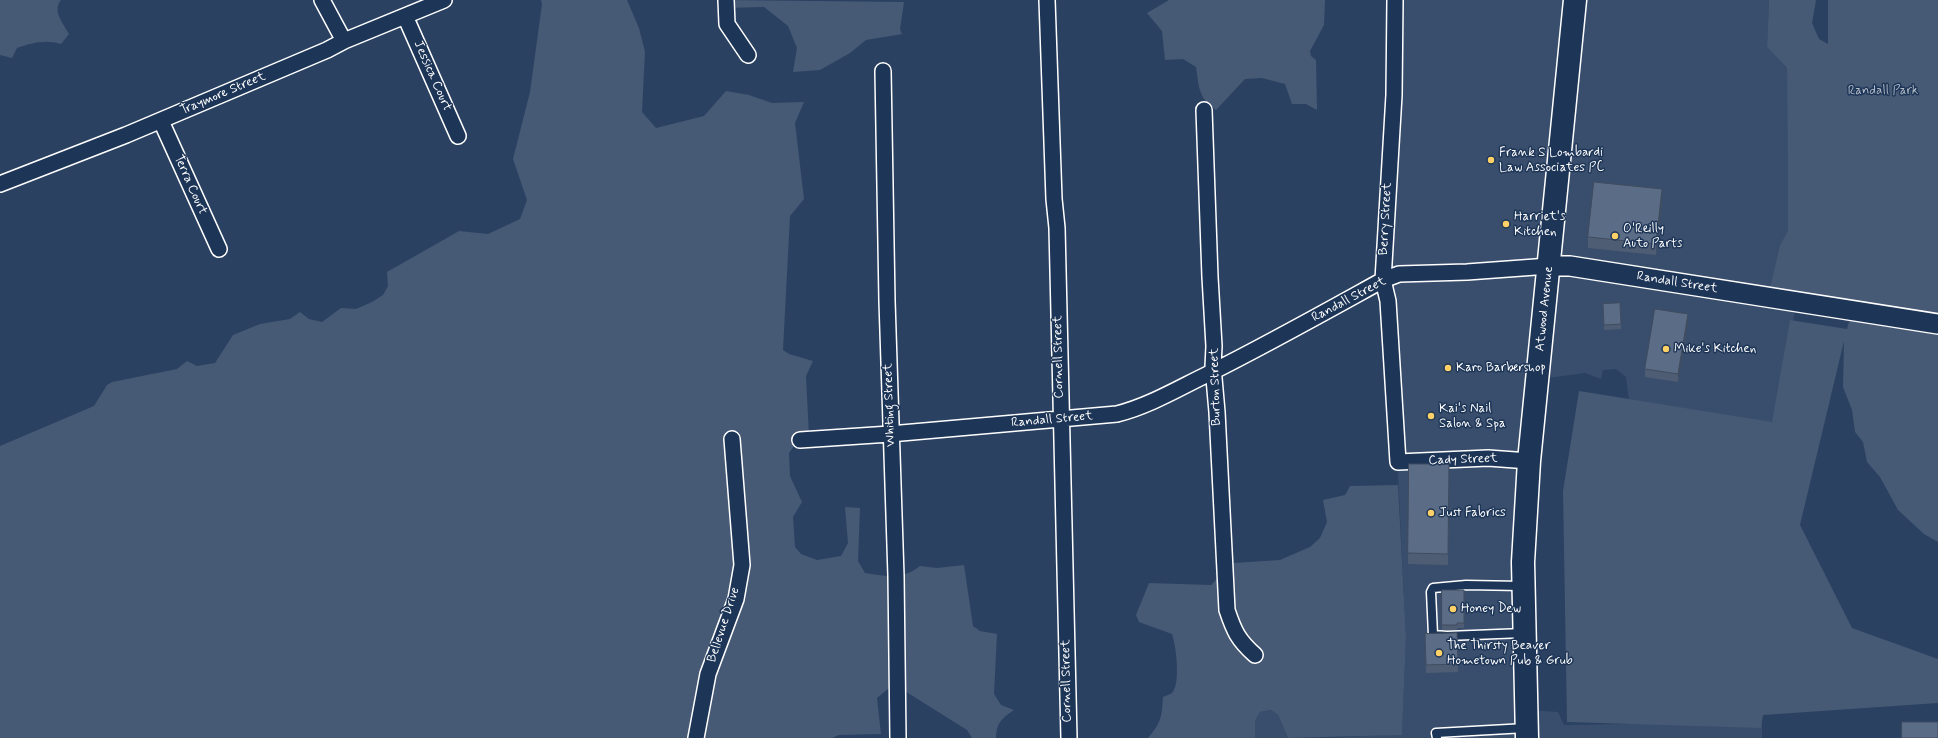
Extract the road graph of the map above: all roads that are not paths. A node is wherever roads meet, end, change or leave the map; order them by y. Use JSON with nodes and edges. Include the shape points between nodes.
{"nodes":[{"id":1,"x":322,"y":0,"type":"edge"},
{"id":2,"x":444,"y":0,"type":"edge"},
{"id":3,"x":726,"y":0,"type":"edge"},
{"id":4,"x":1047,"y":0,"type":"edge"},
{"id":5,"x":1395,"y":0,"type":"edge"},
{"id":6,"x":1575,"y":0,"type":"edge"},
{"id":7,"x":405,"y":16,"type":"junction"},
{"id":8,"x":344,"y":41,"type":"junction"},
{"id":9,"x":748,"y":55,"type":"dead end"},
{"id":10,"x":883,"y":71,"type":"dead end"},
{"id":11,"x":1204,"y":110,"type":"dead end"},
{"id":12,"x":161,"y":121,"type":"junction"},
{"id":13,"x":458,"y":136,"type":"dead end"},
{"id":14,"x":0,"y":184,"type":"edge"},
{"id":15,"x":219,"y":249,"type":"dead end"},
{"id":16,"x":1549,"y":266,"type":"junction"},
{"id":17,"x":1383,"y":280,"type":"junction"},
{"id":18,"x":1938,"y":324,"type":"edge"},
{"id":19,"x":1213,"y":371,"type":"junction"},
{"id":20,"x":1061,"y":420,"type":"junction"},
{"id":21,"x":890,"y":434,"type":"junction"},
{"id":22,"x":732,"y":440,"type":"dead end"},
{"id":23,"x":800,"y":440,"type":"dead end"},
{"id":24,"x":1528,"y":461,"type":"junction"},
{"id":25,"x":1398,"y":462,"type":"joint"},
{"id":26,"x":1523,"y":586,"type":"junction"},
{"id":27,"x":1524,"y":633,"type":"junction"},
{"id":28,"x":1254,"y":654,"type":"dead end"},
{"id":29,"x":1527,"y":733,"type":"edge"},
{"id":30,"x":1477,"y":734,"type":"edge"},
{"id":31,"x":696,"y":738,"type":"edge"},
{"id":32,"x":898,"y":738,"type":"edge"},
{"id":33,"x":1069,"y":738,"type":"edge"},
{"id":34,"x":1437,"y":738,"type":"edge"}],
"edges":[{"from":1,"to":8,"type":"street"},
{"from":2,"to":7,"type":"street","name":"Traymore Street"},
{"from":3,"to":9,"type":"street","via":[[727,24]]},
{"from":4,"to":20,"type":"street","name":"Cornell Street"},
{"from":5,"to":17,"type":"street","name":"Berry Street","via":[[1394,95]]},
{"from":6,"to":16,"type":"main road","name":"Atwood Avenue"},
{"from":7,"to":8,"type":"street","name":"Traymore Street"},
{"from":7,"to":13,"type":"street","name":"Jessica Court"},
{"from":8,"to":12,"type":"street","name":"Traymore Street"},
{"from":10,"to":21,"type":"street","name":"Whiting Street"},
{"from":11,"to":19,"type":"street","name":"Burton Street"},
{"from":12,"to":14,"type":"street","name":"Traymore Street"},
{"from":12,"to":15,"type":"street","name":"Terra Court"},
{"from":16,"to":17,"type":"street","name":"Randall Street","via":[[1405,274]]},
{"from":16,"to":18,"type":"street","name":"Randall Street","via":[[1570,266]]},
{"from":16,"to":24,"type":"main road","name":"Atwood Avenue"},
{"from":17,"to":19,"type":"street","name":"Randall Street"},
{"from":17,"to":25,"type":"street","name":"Berry Street","via":[[1388,301]]},
{"from":19,"to":20,"type":"street","name":"Randall Street","via":[[1128,411]]},
{"from":19,"to":28,"type":"street","name":"Burton Street","via":[[1227,610],[1235,633]]},
{"from":20,"to":21,"type":"street","name":"Randall Street"},
{"from":20,"to":33,"type":"street","name":"Cornell Street"},
{"from":21,"to":23,"type":"street","name":"Randall Street"},
{"from":21,"to":32,"type":"street","name":"Whiting Street","via":[[896,576]]},
{"from":22,"to":31,"type":"street","name":"Bellevue Drive","via":[[742,565],[736,599],[708,674]]},
{"from":24,"to":25,"type":"street","name":"Cady Street","via":[[1488,458]]},
{"from":24,"to":26,"type":"main road","name":"Atwood Avenue"},
{"from":26,"to":27,"type":"main road","name":"Atwood Avenue"},
{"from":26,"to":27,"type":"lane","via":[[1444,586],[1433,588],[1431,592],[1433,635]]},
{"from":27,"to":29,"type":"main road","name":"Atwood Avenue"},
{"from":29,"to":30,"type":"lane"},
{"from":30,"to":34,"type":"lane","via":[[1436,734]]}]}
